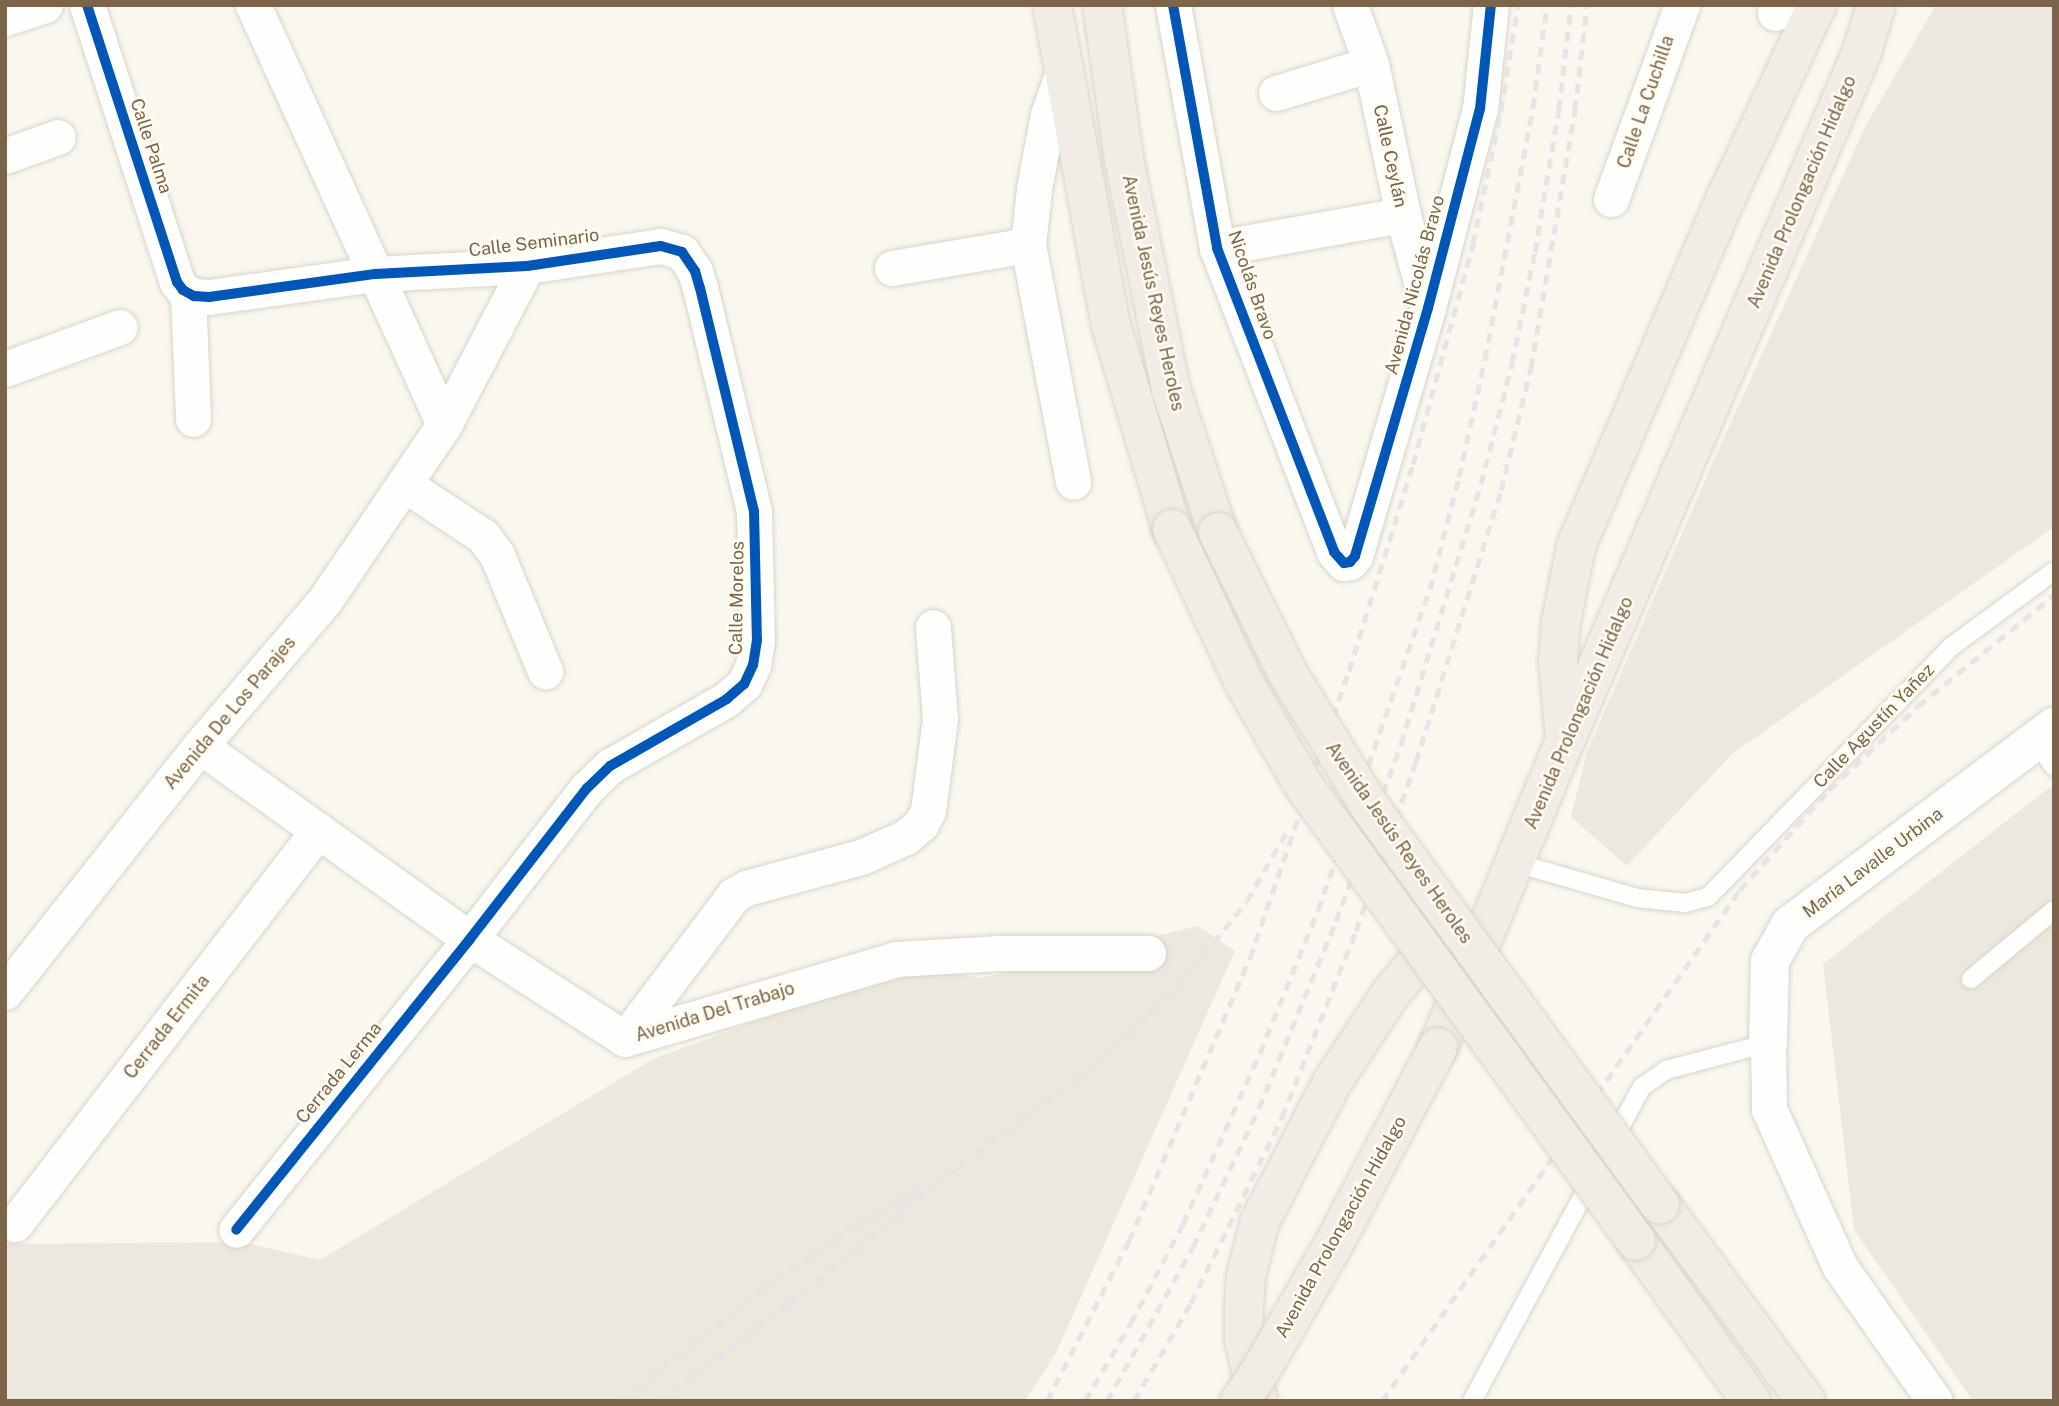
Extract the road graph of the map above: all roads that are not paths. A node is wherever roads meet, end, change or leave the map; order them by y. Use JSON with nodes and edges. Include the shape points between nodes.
{"nodes":[{"id":1,"x":45,"y":5,"type":"edge"},
{"id":2,"x":87,"y":5,"type":"edge"},
{"id":3,"x":253,"y":5,"type":"edge"},
{"id":4,"x":1052,"y":5,"type":"edge"},
{"id":5,"x":1102,"y":5,"type":"edge"},
{"id":6,"x":1173,"y":5,"type":"edge"},
{"id":7,"x":1350,"y":5,"type":"edge"},
{"id":8,"x":1491,"y":5,"type":"edge"},
{"id":9,"x":1682,"y":5,"type":"edge"},
{"id":10,"x":1817,"y":5,"type":"edge"},
{"id":11,"x":1876,"y":5,"type":"edge"},
{"id":12,"x":5,"y":19,"type":"edge"},
{"id":13,"x":1371,"y":64,"type":"junction"},
{"id":14,"x":1064,"y":69,"type":"junction"},
{"id":15,"x":1276,"y":93,"type":"dead end"},
{"id":16,"x":58,"y":137,"type":"dead end"},
{"id":17,"x":5,"y":156,"type":"edge"},
{"id":18,"x":1611,"y":200,"type":"dead end"},
{"id":19,"x":1403,"y":215,"type":"junction"},
{"id":20,"x":1028,"y":244,"type":"junction"},
{"id":21,"x":1217,"y":248,"type":"junction"},
{"id":22,"x":690,"y":264,"type":"joint"},
{"id":23,"x":527,"y":266,"type":"junction"},
{"id":24,"x":892,"y":268,"type":"dead end"},
{"id":25,"x":375,"y":274,"type":"junction"},
{"id":26,"x":188,"y":293,"type":"junction"},
{"id":27,"x":1428,"y":308,"type":"junction"},
{"id":28,"x":120,"y":327,"type":"dead end"},
{"id":29,"x":5,"y":369,"type":"edge"},
{"id":30,"x":193,"y":419,"type":"dead end"},
{"id":31,"x":444,"y":425,"type":"junction"},
{"id":32,"x":1073,"y":482,"type":"dead end"},
{"id":33,"x":404,"y":484,"type":"junction"},
{"id":34,"x":1344,"y":563,"type":"joint"},
{"id":35,"x":2054,"y":571,"type":"edge"},
{"id":36,"x":933,"y":626,"type":"dead end"},
{"id":37,"x":545,"y":671,"type":"dead end"},
{"id":38,"x":1565,"y":741,"type":"junction"},
{"id":39,"x":2048,"y":745,"type":"edge"},
{"id":40,"x":200,"y":746,"type":"junction"},
{"id":41,"x":318,"y":830,"type":"junction"},
{"id":42,"x":1516,"y":863,"type":"junction"},
{"id":43,"x":2054,"y":910,"type":"edge"},
{"id":44,"x":470,"y":939,"type":"junction"},
{"id":45,"x":1148,"y":953,"type":"dead end"},
{"id":46,"x":1971,"y":979,"type":"dead end"},
{"id":47,"x":5,"y":992,"type":"edge"},
{"id":48,"x":625,"y":1039,"type":"junction"},
{"id":49,"x":1768,"y":1042,"type":"junction"},
{"id":50,"x":15,"y":1224,"type":"dead end"},
{"id":51,"x":236,"y":1230,"type":"dead end"},
{"id":52,"x":1240,"y":1401,"type":"edge"},
{"id":53,"x":1258,"y":1401,"type":"edge"},
{"id":54,"x":1472,"y":1401,"type":"edge"},
{"id":55,"x":1751,"y":1401,"type":"edge"},
{"id":56,"x":1806,"y":1401,"type":"edge"},
{"id":57,"x":1935,"y":1401,"type":"edge"}],
"edges":[{"from":1,"to":12,"type":"street"},
{"from":2,"to":26,"type":"street","name":"Calle Palma","via":[[177,282]]},
{"from":3,"to":25,"type":"street"},
{"from":4,"to":14,"type":"highway"},
{"from":5,"to":56,"type":"highway","name":"Avenida Jesús Reyes Heroles","bridge":true,"via":[[1124,159],[1171,390],[1218,532],[1287,672],[1370,807]]},
{"from":6,"to":21,"type":"street","name":"Nicolás Bravo"},
{"from":7,"to":13,"type":"street","name":"Calle Ceylán"},
{"from":8,"to":27,"type":"street","name":"Avenida Nicolás Bravo","via":[[1480,109]]},
{"from":9,"to":18,"type":"street","name":"Calle La Cuchilla"},
{"from":10,"to":38,"type":"highway","via":[[1727,195],[1576,546],[1558,662]]},
{"from":11,"to":38,"type":"highway","name":"Avenida Prolongación Hidalgo","via":[[1862,52]]},
{"from":13,"to":15,"type":"street"},
{"from":13,"to":19,"type":"street","name":"Calle Ceylán"},
{"from":14,"to":20,"type":"street","via":[[1048,114]]},
{"from":14,"to":55,"type":"highway","bridge":true,"via":[[1111,325],[1172,529],[1233,663],[1304,786]]},
{"from":16,"to":17,"type":"street"},
{"from":19,"to":21,"type":"street"},
{"from":19,"to":27,"type":"street","name":"Calle Ceylán"},
{"from":20,"to":24,"type":"street"},
{"from":20,"to":32,"type":"street"},
{"from":21,"to":34,"type":"street","name":"Nicolás Bravo","via":[[1334,552]]},
{"from":22,"to":23,"type":"street","name":"Calle Seminario","via":[[682,252],[661,246]]},
{"from":22,"to":44,"type":"street","name":"Calle Morelos","via":[[700,288],[754,511],[757,591],[753,665],[744,684],[727,699],[610,766],[587,788]]},
{"from":23,"to":25,"type":"street","name":"Calle Seminario"},
{"from":23,"to":31,"type":"street"},
{"from":25,"to":26,"type":"street","name":"Calle Seminario","via":[[209,297]]},
{"from":25,"to":31,"type":"street"},
{"from":26,"to":30,"type":"street"},
{"from":27,"to":34,"type":"street","name":"Avenida Nicolás Bravo","via":[[1355,556]]},
{"from":28,"to":29,"type":"street"},
{"from":31,"to":33,"type":"street","name":"Avenida De Los Parajes"},
{"from":33,"to":37,"type":"street","via":[[483,536],[497,555]]},
{"from":33,"to":40,"type":"street","name":"Avenida De Los Parajes","via":[[325,600]]},
{"from":35,"to":42,"type":"lane","name":"Calle Agustín Yañez","via":[[1951,647],[1708,897],[1685,903],[1637,898]]},
{"from":36,"to":48,"type":"street","via":[[940,719],[928,811],[921,824],[906,837],[861,857],[734,895]]},
{"from":38,"to":42,"type":"highway","name":"Avenida Prolongación Hidalgo"},
{"from":39,"to":49,"type":"street","name":"María Lavalle Urbina","via":[[1790,925],[1770,961]]},
{"from":40,"to":41,"type":"street","name":"Avenida Del Trabajo"},
{"from":40,"to":47,"type":"street","name":"Avenida De Los Parajes"},
{"from":41,"to":44,"type":"street","name":"Avenida Del Trabajo"},
{"from":41,"to":50,"type":"street","name":"Cerrada Ermita"},
{"from":42,"to":52,"type":"highway","name":"Avenida Prolongación Hidalgo","bridge":true,"via":[[1438,1046],[1336,1240]]},
{"from":42,"to":53,"type":"highway","via":[[1447,927],[1391,993],[1333,1081],[1272,1195],[1252,1248],[1244,1305],[1244,1339]]},
{"from":43,"to":46,"type":"lane"},
{"from":44,"to":48,"type":"street","name":"Avenida Del Trabajo"},
{"from":44,"to":51,"type":"street","name":"Cerrada Lerma"},
{"from":45,"to":48,"type":"street","name":"Avenida Del Trabajo","via":[[999,953],[895,959]]},
{"from":49,"to":54,"type":"lane","via":[[1667,1070],[1642,1087]]},
{"from":49,"to":57,"type":"street","via":[[1769,1109],[1840,1267]]}]}
